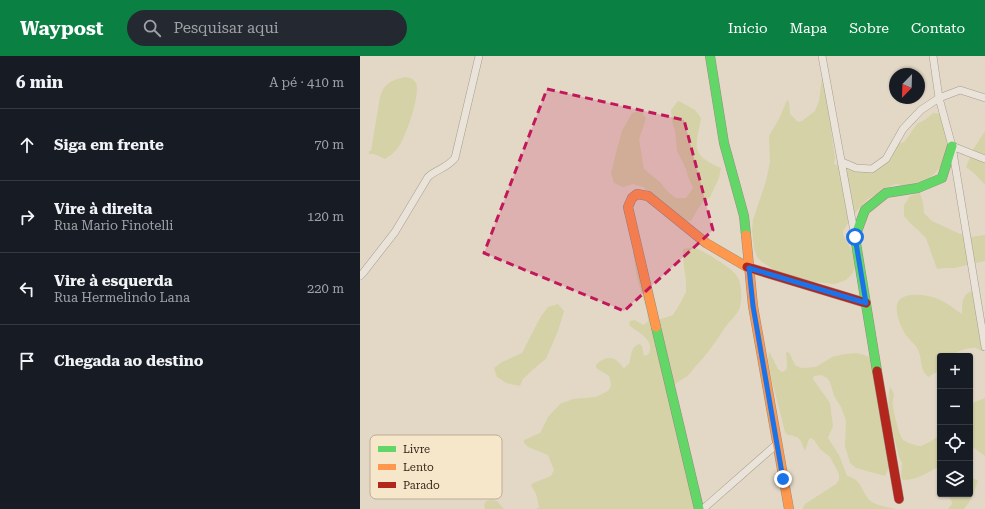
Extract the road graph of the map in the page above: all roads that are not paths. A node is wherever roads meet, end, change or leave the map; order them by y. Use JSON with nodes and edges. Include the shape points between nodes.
{"nodes":[{"id":1,"x":479,"y":56,"type":"edge"},
{"id":2,"x":710,"y":56,"type":"edge"},
{"id":3,"x":822,"y":56,"type":"edge"},
{"id":4,"x":933,"y":56,"type":"edge"},
{"id":5,"x":939,"y":98,"type":"junction"},
{"id":6,"x":985,"y":98,"type":"edge"},
{"id":7,"x":952,"y":146,"type":"junction"},
{"id":8,"x":985,"y":159,"type":"edge"},
{"id":9,"x":842,"y":162,"type":"junction"},
{"id":10,"x":855,"y":237,"type":"junction"},
{"id":11,"x":749,"y":268,"type":"junction"},
{"id":12,"x":360,"y":276,"type":"edge"},
{"id":13,"x":866,"y":303,"type":"junction"},
{"id":14,"x":985,"y":347,"type":"edge"},
{"id":15,"x":777,"y":444,"type":"junction"},
{"id":16,"x":899,"y":499,"type":"dead end"},
{"id":17,"x":698,"y":509,"type":"edge"},
{"id":18,"x":702,"y":509,"type":"edge"},
{"id":19,"x":789,"y":509,"type":"edge"}],
"edges":[{"from":1,"to":12,"type":"street","via":[[455,158],[450,164],[428,177],[395,232]]},
{"from":2,"to":11,"type":"street","via":[[724,143],[744,216]]},
{"from":3,"to":9,"type":"street"},
{"from":4,"to":5,"type":"street"},
{"from":5,"to":6,"type":"street","via":[[960,90]]},
{"from":5,"to":7,"type":"street"},
{"from":5,"to":9,"type":"street","via":[[921,110],[903,129],[886,159],[872,169],[856,168]]},
{"from":7,"to":8,"type":"street"},
{"from":7,"to":10,"type":"street","via":[[942,178],[918,188],[886,193],[865,210]]},
{"from":7,"to":14,"type":"street"},
{"from":9,"to":10,"type":"street"},
{"from":10,"to":13,"type":"street"},
{"from":11,"to":13,"type":"street"},
{"from":11,"to":15,"type":"street","via":[[753,306]]},
{"from":11,"to":17,"type":"street","via":[[706,243],[648,196],[637,194],[629,201],[628,206]]},
{"from":13,"to":16,"type":"street"},
{"from":15,"to":18,"type":"street"},
{"from":15,"to":19,"type":"street"}]}
